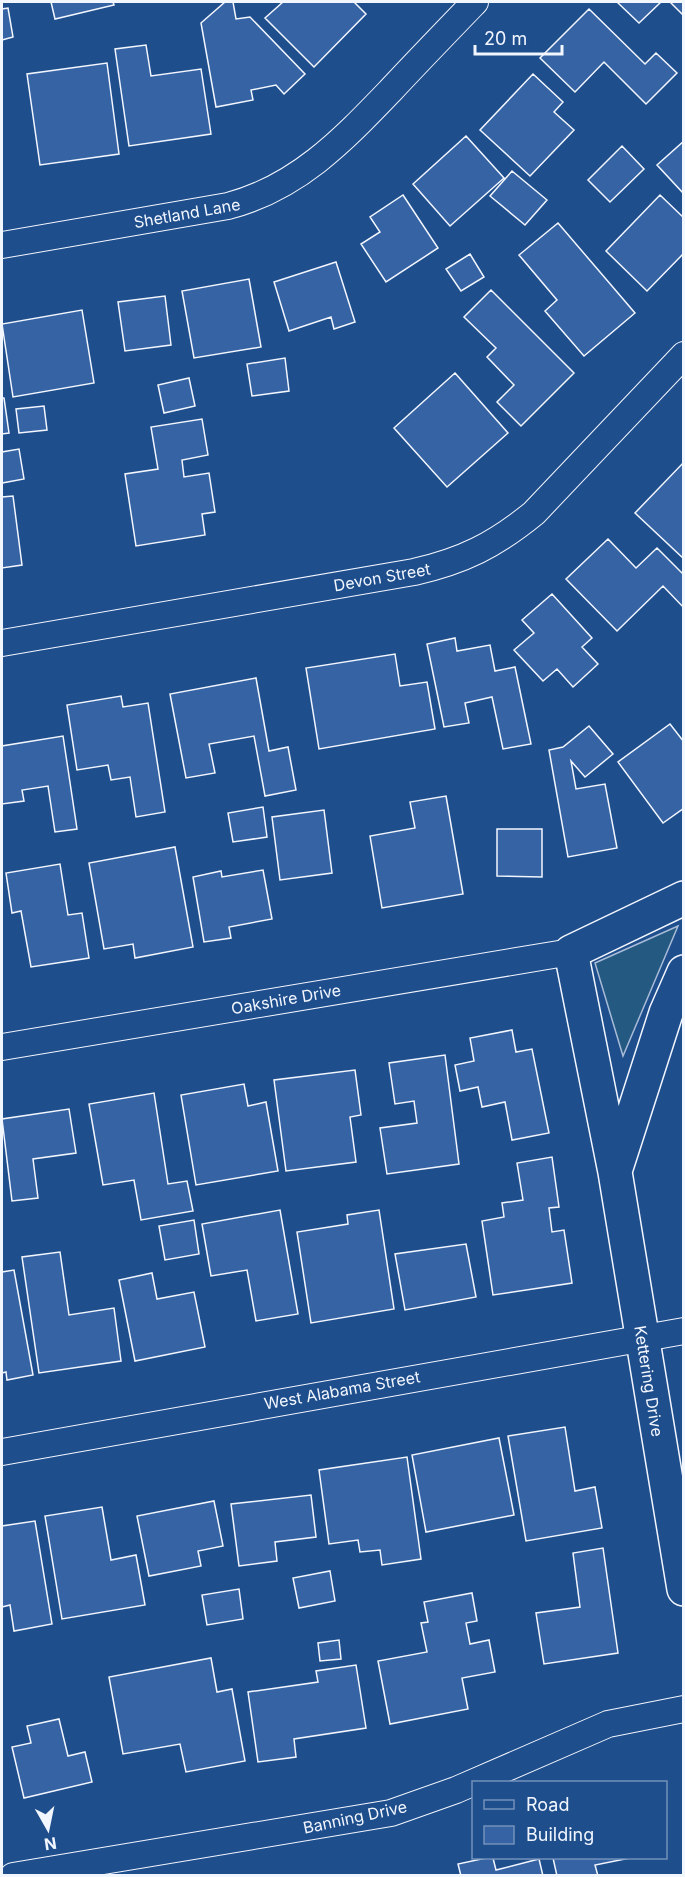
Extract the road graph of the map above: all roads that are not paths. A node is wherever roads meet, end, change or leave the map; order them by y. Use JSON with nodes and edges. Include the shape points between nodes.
{"nodes":[{"id":1,"x":475,"y":2,"type":"edge"},
{"id":2,"x":2,"y":245,"type":"edge"},
{"id":3,"x":684,"y":355,"type":"edge"},
{"id":4,"x":2,"y":643,"type":"edge"},
{"id":5,"x":684,"y":898,"type":"edge"},
{"id":6,"x":571,"y":952,"type":"junction"},
{"id":7,"x":684,"y":972,"type":"edge"},
{"id":8,"x":2,"y":1047,"type":"edge"},
{"id":9,"x":615,"y":1172,"type":"junction"},
{"id":10,"x":684,"y":1331,"type":"edge"},
{"id":11,"x":642,"y":1338,"type":"junction"},
{"id":12,"x":2,"y":1452,"type":"edge"},
{"id":13,"x":684,"y":1589,"type":"edge"},
{"id":14,"x":684,"y":1709,"type":"edge"},
{"id":15,"x":477,"y":1781,"type":"edge"},
{"id":16,"x":472,"y":1783,"type":"edge"},
{"id":17,"x":13,"y":1875,"type":"edge"}],
"edges":[{"from":1,"to":2,"type":"street","name":"Shetland Lane","via":[[345,138],[305,172],[276,189],[228,206]]},
{"from":3,"to":4,"type":"street","name":"Devon Street","via":[[534,513],[509,534],[452,563]]},
{"from":5,"to":6,"type":"street"},
{"from":6,"to":8,"type":"street","name":"Oakshire Drive"},
{"from":6,"to":9,"type":"street","name":"Kettering Drive"},
{"from":7,"to":9,"type":"street","name":"Kettering Drive","via":[[651,1055]]},
{"from":9,"to":11,"type":"street","name":"Kettering Drive"},
{"from":10,"to":11,"type":"street","name":"West Alabama Street"},
{"from":11,"to":12,"type":"street","name":"West Alabama Street"},
{"from":11,"to":13,"type":"street","name":"Kettering Drive"},
{"from":14,"to":15,"type":"street","name":"Banning Drive","via":[[608,1724]]},
{"from":16,"to":17,"type":"street","name":"Banning Drive","via":[[391,1813]]}]}
